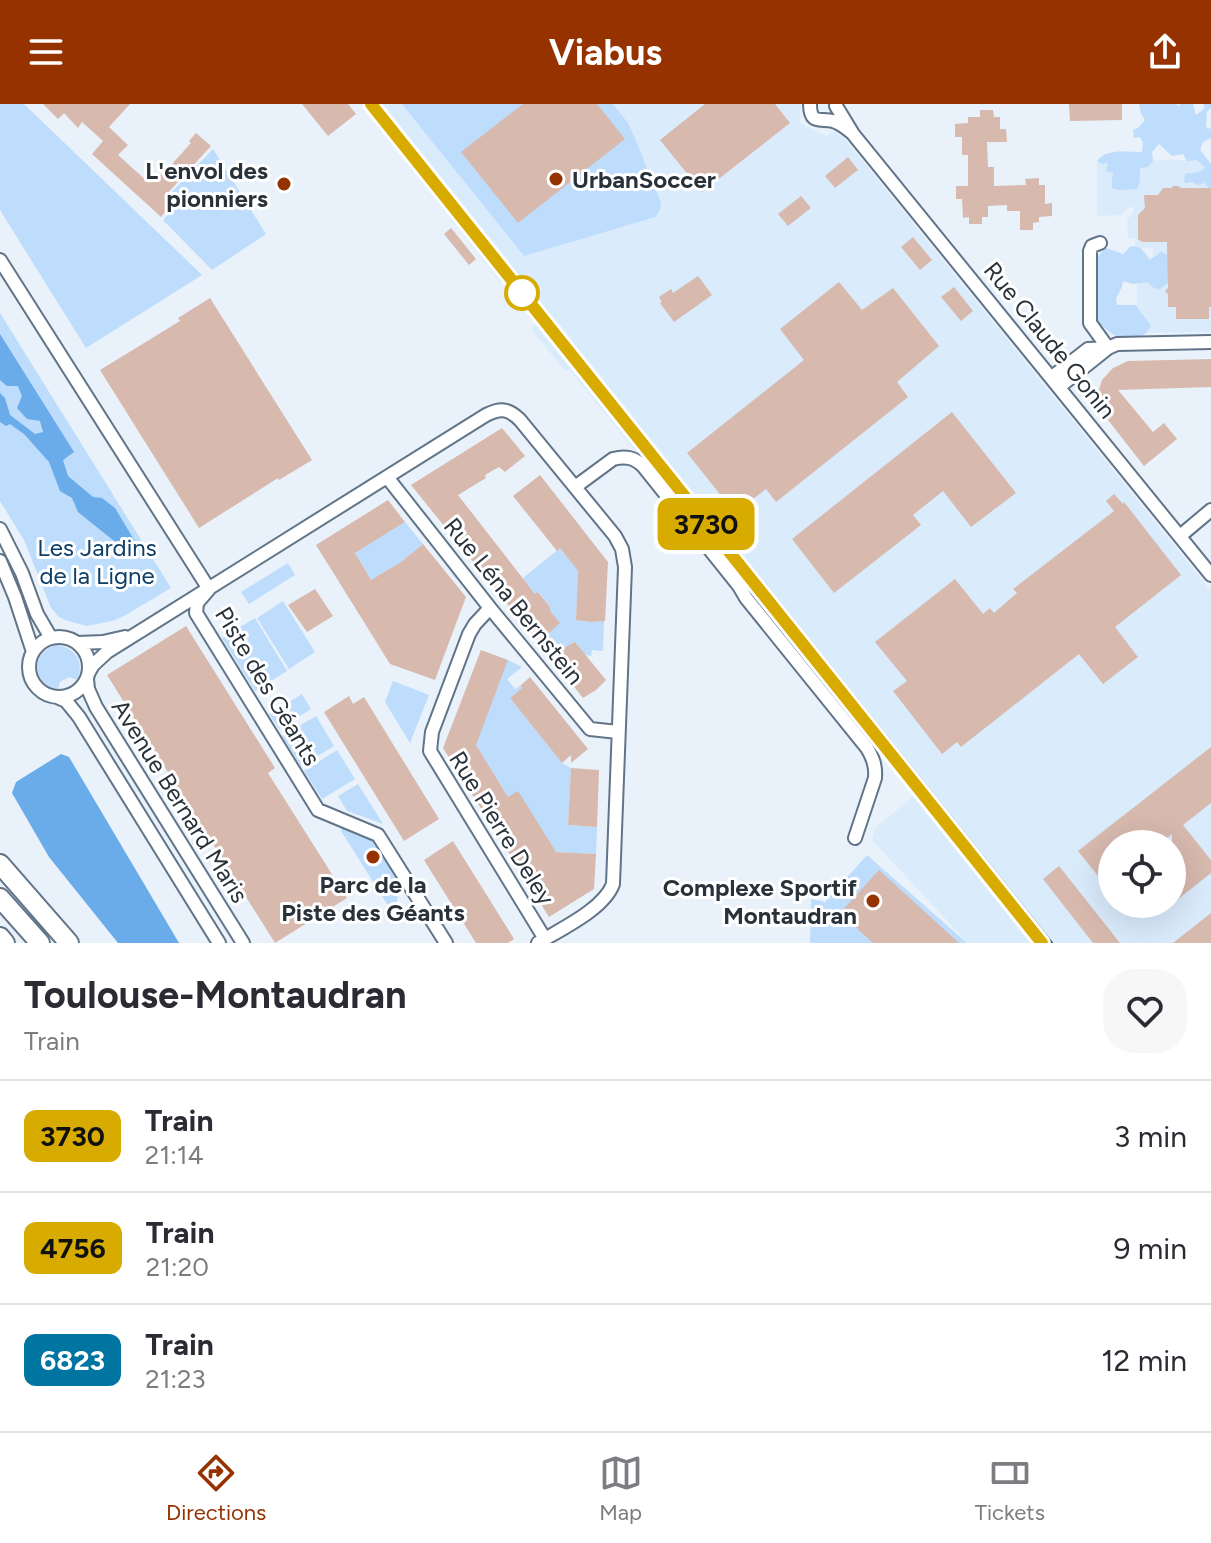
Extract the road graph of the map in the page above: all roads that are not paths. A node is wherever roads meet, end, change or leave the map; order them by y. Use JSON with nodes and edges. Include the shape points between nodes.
{"nodes":[{"id":1,"x":810,"y":104,"type":"edge"},
{"id":2,"x":836,"y":105,"type":"edge"},
{"id":3,"x":830,"y":120,"type":"junction"},
{"id":4,"x":853,"y":134,"type":"junction"},
{"id":5,"x":1100,"y":243,"type":"dead end"},
{"id":6,"x":0,"y":260,"type":"edge"},
{"id":7,"x":1211,"y":342,"type":"edge"},
{"id":8,"x":1108,"y":348,"type":"junction"},
{"id":9,"x":1056,"y":382,"type":"junction"},
{"id":10,"x":387,"y":477,"type":"junction"},
{"id":11,"x":575,"y":487,"type":"junction"},
{"id":12,"x":1211,"y":510,"type":"edge"},
{"id":13,"x":0,"y":529,"type":"edge"},
{"id":14,"x":1180,"y":536,"type":"junction"},
{"id":15,"x":0,"y":561,"type":"edge"},
{"id":16,"x":1211,"y":575,"type":"edge"},
{"id":17,"x":209,"y":589,"type":"junction"},
{"id":18,"x":490,"y":608,"type":"junction"},
{"id":19,"x":132,"y":636,"type":"junction"},
{"id":20,"x":51,"y":638,"type":"junction"},
{"id":21,"x":78,"y":643,"type":"junction"},
{"id":22,"x":33,"y":652,"type":"junction"},
{"id":23,"x":88,"y":675,"type":"junction"},
{"id":24,"x":57,"y":697,"type":"junction"},
{"id":25,"x":618,"y":732,"type":"junction"},
{"id":26,"x":855,"y":838,"type":"dead end"},
{"id":27,"x":1,"y":864,"type":"edge"},
{"id":28,"x":0,"y":898,"type":"edge"},
{"id":29,"x":0,"y":937,"type":"edge"},
{"id":30,"x":542,"y":941,"type":"edge"},
{"id":31,"x":5,"y":943,"type":"edge"},
{"id":32,"x":40,"y":943,"type":"edge"},
{"id":33,"x":69,"y":943,"type":"edge"},
{"id":34,"x":219,"y":943,"type":"edge"},
{"id":35,"x":243,"y":943,"type":"edge"},
{"id":36,"x":446,"y":943,"type":"edge"}],
"edges":[{"from":1,"to":3,"type":"street","name":"Rue Claude Gonin","via":[[815,119]]},
{"from":2,"to":3,"type":"street"},
{"from":2,"to":4,"type":"street","name":"Rue Claude Gonin"},
{"from":3,"to":4,"type":"street","name":"Rue Claude Gonin"},
{"from":4,"to":9,"type":"street","name":"Rue Claude Gonin"},
{"from":5,"to":8,"type":"street","via":[[1090,251],[1090,323]]},
{"from":6,"to":17,"type":"street","name":"Piste des Géants"},
{"from":7,"to":8,"type":"street","via":[[1132,342]]},
{"from":8,"to":9,"type":"street"},
{"from":9,"to":14,"type":"street","name":"Rue Claude Gonin"},
{"from":10,"to":11,"type":"street","via":[[502,409],[514,414]]},
{"from":10,"to":17,"type":"street"},
{"from":10,"to":18,"type":"street","name":"Rue Léna Bernstein"},
{"from":11,"to":25,"type":"street","via":[[620,543],[624,557]]},
{"from":11,"to":26,"type":"street","via":[[613,459],[632,458],[739,586],[873,760],[875,778]]},
{"from":12,"to":14,"type":"street"},
{"from":13,"to":20,"type":"street"},
{"from":14,"to":16,"type":"street","name":"Rue Claude Gonin"},
{"from":15,"to":22,"type":"street"},
{"from":17,"to":19,"type":"street"},
{"from":17,"to":36,"type":"street","name":"Piste des Géants","via":[[196,613],[318,810],[378,835]]},
{"from":18,"to":25,"type":"street","name":"Rue Léna Bernstein","via":[[590,729]]},
{"from":18,"to":30,"type":"street","name":"Rue Pierre Deley","via":[[469,634],[432,732],[430,751]]},
{"from":19,"to":21,"type":"street"},
{"from":19,"to":23,"type":"street","via":[[107,652]]},
{"from":20,"to":21,"type":"street"},
{"from":20,"to":22,"type":"street"},
{"from":21,"to":23,"type":"street","via":[[88,656]]},
{"from":22,"to":24,"type":"street","via":[[33,681]]},
{"from":23,"to":24,"type":"street","via":[[78,691]]},
{"from":23,"to":35,"type":"street","name":"Avenue Bernard Maris","via":[[96,707]]},
{"from":24,"to":34,"type":"street","name":"Avenue Bernard Maris","via":[[79,717]]},
{"from":25,"to":30,"type":"street","via":[[610,891]]},
{"from":27,"to":33,"type":"highway"},
{"from":28,"to":32,"type":"highway"},
{"from":29,"to":31,"type":"highway"}]}
